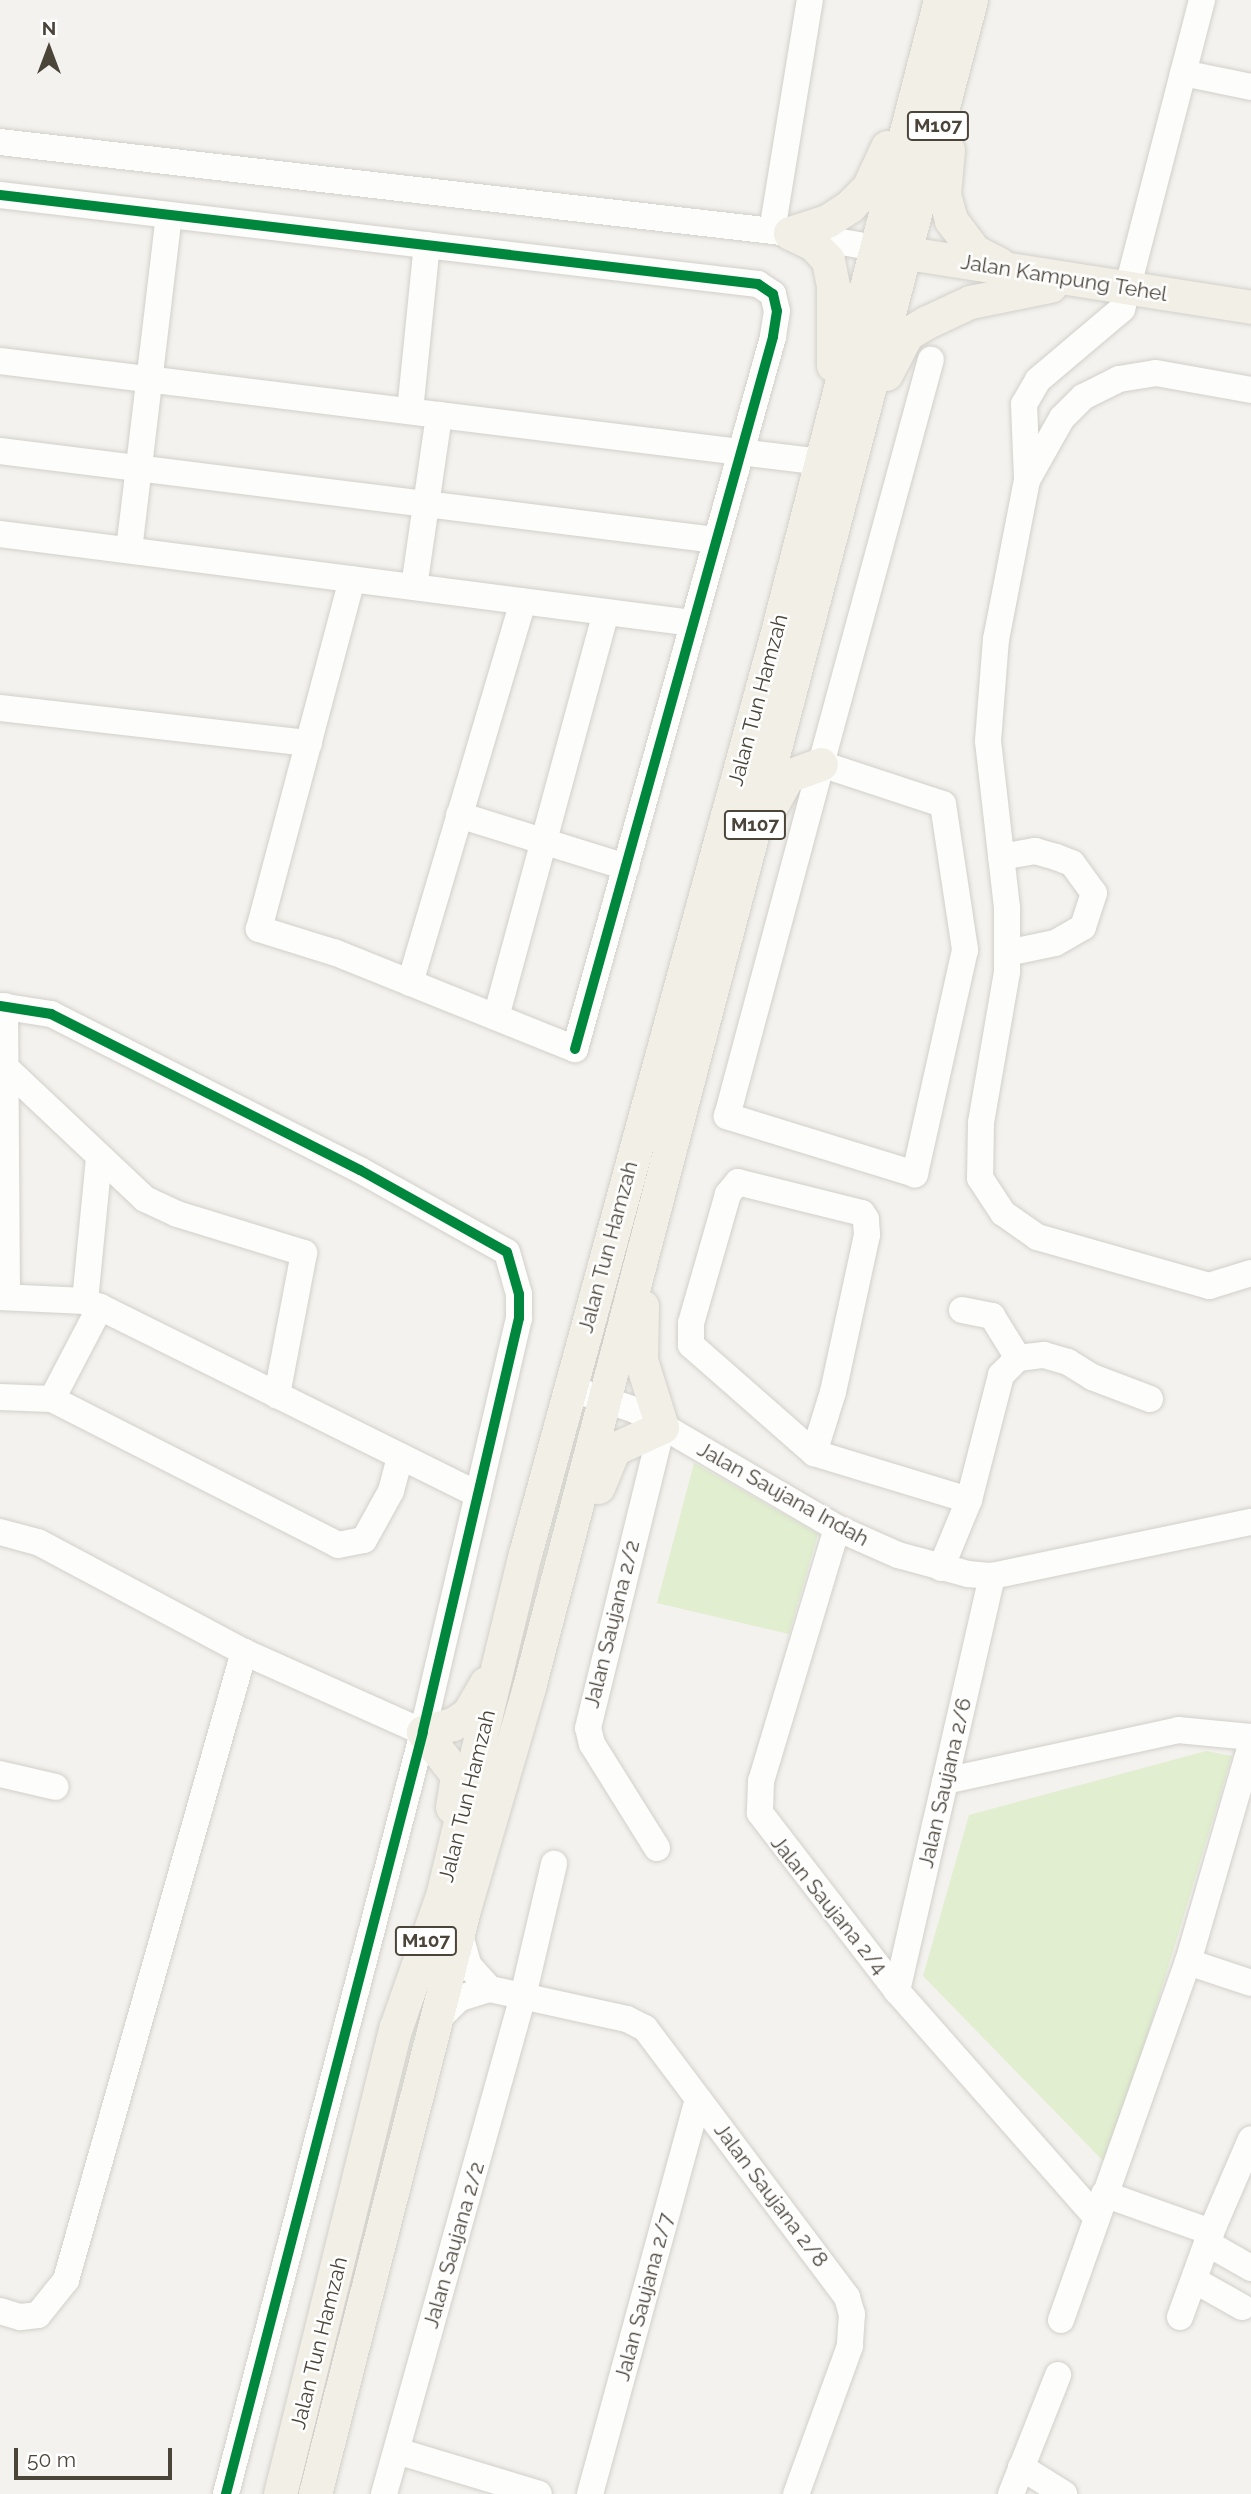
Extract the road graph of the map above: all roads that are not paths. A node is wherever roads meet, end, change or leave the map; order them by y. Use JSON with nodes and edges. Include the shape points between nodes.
{"nodes":[{"id":1,"x":810,"y":0,"type":"edge"},
{"id":2,"x":937,"y":0,"type":"edge"},
{"id":3,"x":971,"y":0,"type":"edge"},
{"id":4,"x":979,"y":0,"type":"edge"},
{"id":5,"x":1202,"y":0,"type":"edge"},
{"id":6,"x":1183,"y":73,"type":"junction"},
{"id":7,"x":1251,"y":87,"type":"edge"},
{"id":8,"x":0,"y":142,"type":"edge"},
{"id":9,"x":0,"y":195,"type":"edge"},
{"id":10,"x":169,"y":215,"type":"junction"},
{"id":11,"x":781,"y":232,"type":"junction"},
{"id":12,"x":428,"y":245,"type":"junction"},
{"id":13,"x":890,"y":250,"type":"junction"},
{"id":14,"x":1073,"y":281,"type":"junction"},
{"id":15,"x":1124,"y":289,"type":"junction"},
{"id":16,"x":1251,"y":307,"type":"edge"},
{"id":17,"x":931,"y":360,"type":"dead end"},
{"id":18,"x":0,"y":361,"type":"edge"},
{"id":19,"x":149,"y":379,"type":"junction"},
{"id":20,"x":1251,"y":390,"type":"edge"},
{"id":21,"x":410,"y":411,"type":"junction"},
{"id":22,"x":439,"y":415,"type":"junction"},
{"id":23,"x":825,"y":448,"type":"junction"},
{"id":24,"x":0,"y":451,"type":"edge"},
{"id":25,"x":741,"y":452,"type":"junction"},
{"id":26,"x":139,"y":468,"type":"junction"},
{"id":27,"x":1027,"y":480,"type":"junction"},
{"id":28,"x":838,"y":501,"type":"junction"},
{"id":29,"x":426,"y":506,"type":"junction"},
{"id":30,"x":0,"y":534,"type":"edge"},
{"id":31,"x":716,"y":540,"type":"junction"},
{"id":32,"x":129,"y":550,"type":"junction"},
{"id":33,"x":352,"y":579,"type":"junction"},
{"id":34,"x":414,"y":587,"type":"junction"},
{"id":35,"x":523,"y":601,"type":"junction"},
{"id":36,"x":606,"y":612,"type":"junction"},
{"id":37,"x":808,"y":619,"type":"junction"},
{"id":38,"x":693,"y":623,"type":"junction"},
{"id":39,"x":0,"y":708,"type":"edge"},
{"id":40,"x":309,"y":743,"type":"junction"},
{"id":41,"x":821,"y":764,"type":"junction"},
{"id":42,"x":459,"y":815,"type":"junction"},
{"id":43,"x":544,"y":841,"type":"junction"},
{"id":44,"x":1001,"y":857,"type":"junction"},
{"id":45,"x":626,"y":867,"type":"junction"},
{"id":46,"x":737,"y":894,"type":"junction"},
{"id":47,"x":1007,"y":953,"type":"junction"},
{"id":48,"x":410,"y":982,"type":"junction"},
{"id":49,"x":2,"y":1006,"type":"edge"},
{"id":50,"x":496,"y":1017,"type":"junction"},
{"id":51,"x":5,"y":1067,"type":"junction"},
{"id":52,"x":671,"y":1149,"type":"junction"},
{"id":53,"x":99,"y":1157,"type":"junction"},
{"id":54,"x":1251,"y":1273,"type":"edge"},
{"id":55,"x":4,"y":1297,"type":"edge"},
{"id":56,"x":93,"y":1304,"type":"junction"},
{"id":57,"x":962,"y":1310,"type":"dead end"},
{"id":58,"x":1018,"y":1358,"type":"junction"},
{"id":59,"x":570,"y":1388,"type":"junction"},
{"id":60,"x":277,"y":1395,"type":"junction"},
{"id":61,"x":604,"y":1396,"type":"junction"},
{"id":62,"x":0,"y":1397,"type":"edge"},
{"id":63,"x":52,"y":1399,"type":"junction"},
{"id":64,"x":1150,"y":1399,"type":"dead end"},
{"id":65,"x":662,"y":1427,"type":"junction"},
{"id":66,"x":814,"y":1453,"type":"junction"},
{"id":67,"x":400,"y":1457,"type":"junction"},
{"id":68,"x":478,"y":1495,"type":"junction"},
{"id":69,"x":970,"y":1500,"type":"junction"},
{"id":70,"x":1251,"y":1522,"type":"edge"},
{"id":71,"x":837,"y":1528,"type":"junction"},
{"id":72,"x":0,"y":1532,"type":"edge"},
{"id":73,"x":526,"y":1554,"type":"junction"},
{"id":74,"x":941,"y":1568,"type":"junction"},
{"id":75,"x":992,"y":1576,"type":"junction"},
{"id":76,"x":538,"y":1651,"type":"junction"},
{"id":77,"x":244,"y":1652,"type":"junction"},
{"id":78,"x":423,"y":1732,"type":"junction"},
{"id":79,"x":1251,"y":1737,"type":"edge"},
{"id":80,"x":1251,"y":1745,"type":"edge"},
{"id":81,"x":0,"y":1774,"type":"edge"},
{"id":82,"x":945,"y":1781,"type":"junction"},
{"id":83,"x":55,"y":1787,"type":"dead end"},
{"id":84,"x":657,"y":1848,"type":"dead end"},
{"id":85,"x":554,"y":1864,"type":"dead end"},
{"id":86,"x":459,"y":1932,"type":"junction"},
{"id":87,"x":1188,"y":1962,"type":"junction"},
{"id":88,"x":1251,"y":1983,"type":"edge"},
{"id":89,"x":490,"y":1989,"type":"junction"},
{"id":90,"x":897,"y":1990,"type":"junction"},
{"id":91,"x":523,"y":1996,"type":"junction"},
{"id":92,"x":437,"y":2020,"type":"junction"},
{"id":93,"x":396,"y":2027,"type":"junction"},
{"id":94,"x":698,"y":2099,"type":"junction"},
{"id":95,"x":1251,"y":2139,"type":"edge"},
{"id":96,"x":1240,"y":2190,"type":"edge"},
{"id":97,"x":1100,"y":2206,"type":"junction"},
{"id":98,"x":1209,"y":2238,"type":"junction"},
{"id":99,"x":1251,"y":2268,"type":"edge"},
{"id":100,"x":1194,"y":2280,"type":"junction"},
{"id":101,"x":1242,"y":2307,"type":"dead end"},
{"id":102,"x":0,"y":2311,"type":"edge"},
{"id":103,"x":1180,"y":2317,"type":"dead end"},
{"id":104,"x":1061,"y":2320,"type":"dead end"},
{"id":105,"x":1058,"y":2375,"type":"dead end"},
{"id":106,"x":397,"y":2451,"type":"junction"},
{"id":107,"x":1021,"y":2467,"type":"junction"},
{"id":108,"x":226,"y":2494,"type":"edge"},
{"id":109,"x":280,"y":2494,"type":"edge"},
{"id":110,"x":315,"y":2494,"type":"edge"},
{"id":111,"x":384,"y":2494,"type":"edge"},
{"id":112,"x":539,"y":2494,"type":"edge"},
{"id":113,"x":590,"y":2494,"type":"edge"},
{"id":114,"x":796,"y":2494,"type":"edge"},
{"id":115,"x":1011,"y":2494,"type":"edge"},
{"id":116,"x":1064,"y":2494,"type":"edge"}],
"edges":[{"from":1,"to":11,"type":"street"},
{"from":2,"to":11,"type":"main road","via":[[884,156],[869,186],[827,221]]},
{"from":2,"to":13,"type":"main road","name":"Jalan Tun Hamzah","number":"M107"},
{"from":3,"to":13,"type":"main road","name":"Jalan Tun Hamzah","number":"M107"},
{"from":4,"to":14,"type":"main road","via":[[944,172],[951,220],[974,251],[998,264]]},
{"from":5,"to":6,"type":"street"},
{"from":6,"to":7,"type":"street"},
{"from":6,"to":15,"type":"street"},
{"from":8,"to":11,"type":"street"},
{"from":9,"to":10,"type":"street"},
{"from":10,"to":12,"type":"street"},
{"from":10,"to":19,"type":"street"},
{"from":11,"to":13,"type":"street"},
{"from":11,"to":23,"type":"main road","via":[[813,244],[828,260],[835,344]]},
{"from":12,"to":21,"type":"street"},
{"from":12,"to":25,"type":"street","via":[[758,284],[773,294],[777,311]]},
{"from":13,"to":14,"type":"main road","name":"Jalan Kampung Tehel"},
{"from":13,"to":23,"type":"main road","name":"Jalan Tun Hamzah","number":"M107"},
{"from":13,"to":28,"type":"main road","name":"Jalan Tun Hamzah","number":"M107"},
{"from":14,"to":15,"type":"main road","name":"Jalan Kampung Tehel"},
{"from":14,"to":28,"type":"main road","via":[[971,302],[907,334],[894,354]]},
{"from":15,"to":16,"type":"main road","name":"Jalan Kampung Tehel"},
{"from":15,"to":27,"type":"street","via":[[1122,309],[1038,380],[1024,404]]},
{"from":17,"to":41,"type":"street"},
{"from":18,"to":19,"type":"street"},
{"from":19,"to":21,"type":"street"},
{"from":19,"to":26,"type":"street"},
{"from":20,"to":27,"type":"street","via":[[1156,373],[1119,379],[1083,397],[1062,418]]},
{"from":21,"to":22,"type":"street"},
{"from":22,"to":25,"type":"street"},
{"from":22,"to":29,"type":"street"},
{"from":23,"to":25,"type":"street"},
{"from":23,"to":59,"type":"main road","name":"Jalan Tun Hamzah","number":"M107"},
{"from":24,"to":26,"type":"street"},
{"from":25,"to":31,"type":"street"},
{"from":26,"to":29,"type":"street"},
{"from":26,"to":32,"type":"street"},
{"from":27,"to":44,"type":"street","via":[[996,639],[988,741]]},
{"from":28,"to":37,"type":"main road","name":"Jalan Tun Hamzah","number":"M107"},
{"from":29,"to":31,"type":"street"},
{"from":29,"to":34,"type":"street"},
{"from":30,"to":32,"type":"street"},
{"from":31,"to":38,"type":"street"},
{"from":32,"to":33,"type":"street"},
{"from":33,"to":34,"type":"street"},
{"from":33,"to":40,"type":"street"},
{"from":34,"to":35,"type":"street"},
{"from":35,"to":36,"type":"street"},
{"from":35,"to":42,"type":"street"},
{"from":36,"to":38,"type":"street"},
{"from":36,"to":43,"type":"street"},
{"from":37,"to":41,"type":"main road","via":[[798,727],[803,745]]},
{"from":37,"to":46,"type":"main road","name":"Jalan Tun Hamzah","number":"M107"},
{"from":38,"to":45,"type":"street"},
{"from":39,"to":40,"type":"street"},
{"from":40,"to":48,"type":"street","via":[[259,929]]},
{"from":41,"to":41,"type":"street","via":[[727,1116],[915,1174],[965,950],[943,804]]},
{"from":41,"to":46,"type":"main road","via":[[788,776],[775,795]]},
{"from":42,"to":43,"type":"street"},
{"from":42,"to":48,"type":"street"},
{"from":43,"to":45,"type":"street"},
{"from":43,"to":50,"type":"street"},
{"from":44,"to":47,"type":"street"},
{"from":44,"to":47,"type":"street","via":[[1035,851],[1072,863],[1094,894],[1083,927],[1055,943]]},
{"from":45,"to":50,"type":"street","via":[[575,1049]]},
{"from":46,"to":52,"type":"main road","name":"Jalan Tun Hamzah","number":"M107"},
{"from":47,"to":54,"type":"street","via":[[981,1122],[980,1178],[1003,1213],[1037,1237],[1209,1286]]},
{"from":48,"to":50,"type":"street"},
{"from":49,"to":51,"type":"street"},
{"from":49,"to":68,"type":"street","via":[[51,1014],[360,1170],[507,1252],[514,1265],[519,1318]]},
{"from":51,"to":53,"type":"street"},
{"from":51,"to":55,"type":"street"},
{"from":52,"to":61,"type":"main road","name":"Jalan Tun Hamzah","number":"M107"},
{"from":52,"to":65,"type":"main road","via":[[639,1326],[646,1389]]},
{"from":53,"to":56,"type":"street"},
{"from":53,"to":60,"type":"street","via":[[160,1207],[304,1253]]},
{"from":55,"to":56,"type":"street"},
{"from":56,"to":60,"type":"street"},
{"from":56,"to":63,"type":"street"},
{"from":57,"to":58,"type":"street","via":[[992,1316]]},
{"from":58,"to":64,"type":"street","via":[[1044,1355],[1068,1362],[1092,1377]]},
{"from":58,"to":69,"type":"street","via":[[1001,1375]]},
{"from":59,"to":61,"type":"street","name":"Jalan Saujana Indah"},
{"from":59,"to":73,"type":"main road","name":"Jalan Tun Hamzah","number":"M107"},
{"from":60,"to":67,"type":"street"},
{"from":61,"to":65,"type":"street","name":"Jalan Saujana Indah"},
{"from":61,"to":76,"type":"main road","name":"Jalan Tun Hamzah","number":"M107"},
{"from":62,"to":63,"type":"street"},
{"from":63,"to":67,"type":"street","via":[[338,1545],[363,1540],[391,1491]]},
{"from":65,"to":71,"type":"street","name":"Jalan Saujana Indah"},
{"from":65,"to":76,"type":"main road","via":[[614,1449],[606,1461]]},
{"from":65,"to":84,"type":"street","name":"Jalan Saujana 2/2","via":[[588,1728],[592,1744]]},
{"from":66,"to":66,"type":"street","via":[[697,1352],[689,1336],[728,1194],[738,1182],[862,1213],[866,1219],[868,1229],[834,1392]]},
{"from":66,"to":69,"type":"street"},
{"from":67,"to":68,"type":"street"},
{"from":68,"to":78,"type":"street"},
{"from":69,"to":74,"type":"street"},
{"from":70,"to":75,"type":"street","name":"Jalan Saujana Indah"},
{"from":71,"to":74,"type":"street","name":"Jalan Saujana Indah"},
{"from":71,"to":90,"type":"street","name":"Jalan Saujana 2/4","via":[[761,1781],[760,1814]]},
{"from":72,"to":77,"type":"street","via":[[18,1533],[62,1554]]},
{"from":73,"to":78,"type":"main road","via":[[486,1684],[468,1714],[453,1724]]},
{"from":73,"to":93,"type":"main road","name":"Jalan Tun Hamzah","number":"M107","via":[[442,1896]]},
{"from":74,"to":75,"type":"street","name":"Jalan Saujana Indah"},
{"from":75,"to":82,"type":"street","name":"Jalan Saujana 2/6"},
{"from":76,"to":86,"type":"main road","name":"Jalan Tun Hamzah","number":"M107"},
{"from":77,"to":78,"type":"street"},
{"from":77,"to":102,"type":"street","via":[[69,2271],[54,2300],[38,2315],[20,2317]]},
{"from":78,"to":93,"type":"main road","via":[[457,1775]]},
{"from":78,"to":108,"type":"street"},
{"from":79,"to":82,"type":"street","via":[[1178,1730]]},
{"from":80,"to":87,"type":"street"},
{"from":81,"to":83,"type":"street"},
{"from":82,"to":90,"type":"street","name":"Jalan Saujana 2/6"},
{"from":85,"to":91,"type":"street","name":"Jalan Saujana 2/2"},
{"from":86,"to":89,"type":"street","via":[[469,1966]]},
{"from":86,"to":92,"type":"main road","name":"Jalan Tun Hamzah","number":"M107"},
{"from":87,"to":88,"type":"street"},
{"from":87,"to":97,"type":"street"},
{"from":89,"to":91,"type":"street","name":"Jalan Saujana 2/8"},
{"from":89,"to":92,"type":"street","via":[[460,1998]]},
{"from":90,"to":97,"type":"street","name":"Jalan Saujana 2/4"},
{"from":91,"to":94,"type":"street","name":"Jalan Saujana 2/8","via":[[627,2019],[645,2028]]},
{"from":91,"to":106,"type":"street","name":"Jalan Saujana 2/2"},
{"from":92,"to":110,"type":"main road","name":"Jalan Tun Hamzah","number":"M107"},
{"from":93,"to":109,"type":"main road","name":"Jalan Tun Hamzah","number":"M107"},
{"from":94,"to":113,"type":"street","name":"Jalan Saujana 2/7"},
{"from":94,"to":114,"type":"street","name":"Jalan Saujana 2/8","via":[[840,2286],[852,2314],[850,2346]]},
{"from":95,"to":96,"type":"street"},
{"from":96,"to":98,"type":"street"},
{"from":97,"to":98,"type":"street"},
{"from":97,"to":104,"type":"street"},
{"from":98,"to":99,"type":"street"},
{"from":98,"to":100,"type":"street"},
{"from":100,"to":101,"type":"street"},
{"from":100,"to":103,"type":"street"},
{"from":105,"to":107,"type":"street"},
{"from":106,"to":111,"type":"street","name":"Jalan Saujana 2/2"},
{"from":106,"to":112,"type":"street"},
{"from":107,"to":115,"type":"street"},
{"from":107,"to":116,"type":"street"}]}
